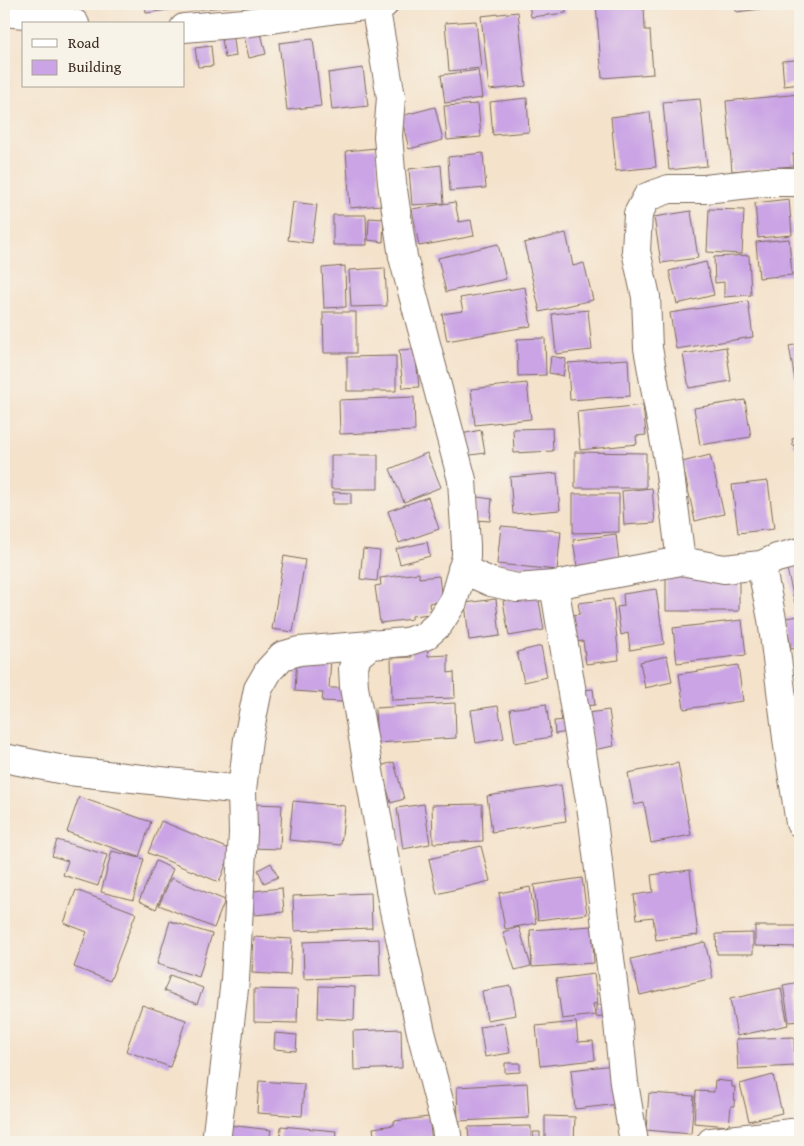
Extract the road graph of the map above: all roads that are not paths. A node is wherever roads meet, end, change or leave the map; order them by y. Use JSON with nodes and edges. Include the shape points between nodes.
{"nodes":[{"id":1,"x":379,"y":4,"type":"edge"},
{"id":2,"x":273,"y":11,"type":"edge"},
{"id":3,"x":4,"y":12,"type":"edge"},
{"id":4,"x":66,"y":22,"type":"edge"},
{"id":5,"x":185,"y":28,"type":"edge"},
{"id":6,"x":800,"y":182,"type":"edge"},
{"id":7,"x":800,"y":552,"type":"edge"},
{"id":8,"x":681,"y":561,"type":"junction"},
{"id":9,"x":761,"y":565,"type":"junction"},
{"id":10,"x":462,"y":569,"type":"junction"},
{"id":11,"x":554,"y":585,"type":"junction"},
{"id":12,"x":372,"y":644,"type":"junction"},
{"id":13,"x":4,"y":758,"type":"edge"},
{"id":14,"x":242,"y":790,"type":"junction"},
{"id":15,"x":800,"y":823,"type":"edge"},
{"id":16,"x":800,"y":1132,"type":"edge"},
{"id":17,"x":216,"y":1142,"type":"edge"},
{"id":18,"x":448,"y":1142,"type":"edge"},
{"id":19,"x":634,"y":1142,"type":"edge"},
{"id":20,"x":711,"y":1142,"type":"edge"}],
"edges":[{"from":1,"to":2,"type":"street"},
{"from":1,"to":10,"type":"street","via":[[391,97],[388,136],[392,184],[403,257],[462,480],[466,546]]},
{"from":2,"to":5,"type":"street","via":[[245,23]]},
{"from":3,"to":4,"type":"street"},
{"from":6,"to":8,"type":"street","via":[[669,190],[647,197],[638,214],[636,251],[646,297],[648,348]]},
{"from":7,"to":9,"type":"street"},
{"from":8,"to":9,"type":"street","via":[[724,569]]},
{"from":8,"to":11,"type":"street"},
{"from":9,"to":15,"type":"street","via":[[772,619]]},
{"from":10,"to":11,"type":"street","via":[[491,582],[517,588]]},
{"from":10,"to":12,"type":"street","via":[[453,602],[439,624],[425,636],[406,642]]},
{"from":11,"to":19,"type":"street","via":[[592,814]]},
{"from":12,"to":14,"type":"street","via":[[299,651],[282,656],[269,670],[258,689]]},
{"from":12,"to":18,"type":"street","via":[[358,655],[353,668],[354,687],[393,906]]},
{"from":13,"to":14,"type":"street","via":[[69,771]]},
{"from":14,"to":17,"type":"street","via":[[243,833],[235,980]]},
{"from":16,"to":20,"type":"street"}]}
